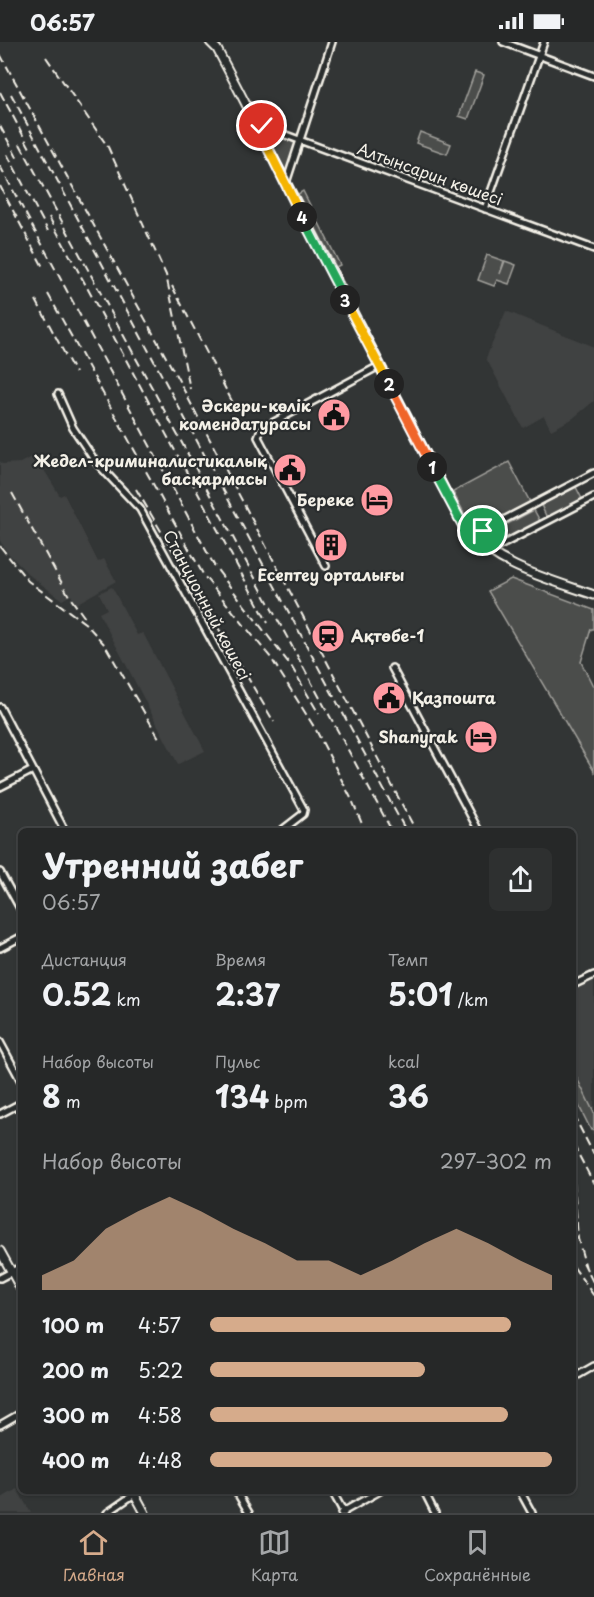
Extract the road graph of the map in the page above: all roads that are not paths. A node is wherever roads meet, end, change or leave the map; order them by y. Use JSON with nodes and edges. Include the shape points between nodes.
{"nodes":[{"id":1,"x":210,"y":42,"type":"edge"},
{"id":2,"x":332,"y":42,"type":"edge"},
{"id":3,"x":503,"y":42,"type":"edge"},
{"id":4,"x":544,"y":42,"type":"edge"},
{"id":5,"x":540,"y":56,"type":"junction"},
{"id":6,"x":594,"y":76,"type":"edge"},
{"id":7,"x":256,"y":124,"type":"junction"},
{"id":8,"x":300,"y":140,"type":"junction"},
{"id":9,"x":286,"y":184,"type":"junction"},
{"id":10,"x":485,"y":209,"type":"junction"},
{"id":11,"x":594,"y":249,"type":"edge"},
{"id":12,"x":379,"y":366,"type":"junction"},
{"id":13,"x":58,"y":394,"type":"dead end"},
{"id":14,"x":594,"y":473,"type":"edge"},
{"id":15,"x":594,"y":497,"type":"edge"},
{"id":16,"x":471,"y":537,"type":"junction"},
{"id":17,"x":488,"y":552,"type":"junction"},
{"id":18,"x":326,"y":566,"type":"dead end"},
{"id":19,"x":594,"y":595,"type":"edge"},
{"id":20,"x":392,"y":668,"type":"dead end"},
{"id":21,"x":0,"y":707,"type":"edge"},
{"id":22,"x":33,"y":770,"type":"junction"},
{"id":23,"x":0,"y":787,"type":"edge"},
{"id":24,"x":63,"y":828,"type":"edge"},
{"id":25,"x":285,"y":828,"type":"edge"},
{"id":26,"x":477,"y":828,"type":"edge"},
{"id":27,"x":0,"y":872,"type":"edge"},
{"id":28,"x":18,"y":905,"type":"edge"},
{"id":29,"x":18,"y":939,"type":"edge"},
{"id":30,"x":0,"y":948,"type":"edge"},
{"id":31,"x":594,"y":975,"type":"edge"},
{"id":32,"x":576,"y":984,"type":"edge"},
{"id":33,"x":0,"y":1042,"type":"edge"},
{"id":34,"x":18,"y":1075,"type":"edge"},
{"id":35,"x":18,"y":1105,"type":"edge"},
{"id":36,"x":0,"y":1114,"type":"edge"},
{"id":37,"x":0,"y":1251,"type":"edge"},
{"id":38,"x":18,"y":1269,"type":"edge"},
{"id":39,"x":12,"y":1272,"type":"junction"},
{"id":40,"x":0,"y":1278,"type":"edge"},
{"id":41,"x":18,"y":1283,"type":"edge"},
{"id":42,"x":594,"y":1365,"type":"edge"},
{"id":43,"x":576,"y":1376,"type":"edge"},
{"id":44,"x":18,"y":1415,"type":"edge"},
{"id":45,"x":0,"y":1425,"type":"edge"},
{"id":46,"x":133,"y":1494,"type":"edge"},
{"id":47,"x":137,"y":1494,"type":"edge"},
{"id":48,"x":238,"y":1494,"type":"edge"},
{"id":49,"x":333,"y":1494,"type":"edge"},
{"id":50,"x":375,"y":1494,"type":"edge"},
{"id":51,"x":426,"y":1494,"type":"edge"},
{"id":52,"x":522,"y":1494,"type":"edge"},
{"id":53,"x":107,"y":1513,"type":"edge"},
{"id":54,"x":145,"y":1513,"type":"edge"},
{"id":55,"x":249,"y":1513,"type":"edge"},
{"id":56,"x":342,"y":1513,"type":"edge"},
{"id":57,"x":435,"y":1513,"type":"edge"},
{"id":58,"x":532,"y":1513,"type":"edge"}],
"edges":[{"from":1,"to":7,"type":"street"},
{"from":2,"to":8,"type":"street"},
{"from":3,"to":5,"type":"street"},
{"from":4,"to":5,"type":"street"},
{"from":5,"to":6,"type":"street"},
{"from":5,"to":10,"type":"street"},
{"from":7,"to":8,"type":"street","name":"Алтынсарин көшесі"},
{"from":7,"to":9,"type":"street"},
{"from":8,"to":9,"type":"street"},
{"from":8,"to":10,"type":"street","name":"Алтынсарин көшесі"},
{"from":9,"to":12,"type":"street"},
{"from":10,"to":11,"type":"street","name":"Алтынсарин көшесі"},
{"from":12,"to":16,"type":"street"},
{"from":12,"to":18,"type":"street","via":[[258,433]]},
{"from":13,"to":25,"type":"street","name":"Станционный көшесі","via":[[73,428],[95,461],[140,509],[304,810]]},
{"from":14,"to":16,"type":"street"},
{"from":15,"to":17,"type":"street"},
{"from":16,"to":17,"type":"street"},
{"from":17,"to":19,"type":"street"},
{"from":20,"to":26,"type":"street"},
{"from":21,"to":22,"type":"street"},
{"from":22,"to":23,"type":"street"},
{"from":22,"to":24,"type":"street"},
{"from":27,"to":28,"type":"street"},
{"from":29,"to":30,"type":"street"},
{"from":31,"to":32,"type":"street"},
{"from":33,"to":34,"type":"street"},
{"from":35,"to":36,"type":"street"},
{"from":37,"to":39,"type":"street"},
{"from":38,"to":39,"type":"street"},
{"from":39,"to":40,"type":"street"},
{"from":39,"to":41,"type":"street"},
{"from":42,"to":43,"type":"street"},
{"from":44,"to":45,"type":"street"},
{"from":46,"to":53,"type":"street"},
{"from":47,"to":54,"type":"street"},
{"from":48,"to":55,"type":"street"},
{"from":49,"to":56,"type":"street"},
{"from":50,"to":56,"type":"street"},
{"from":51,"to":57,"type":"street"},
{"from":52,"to":58,"type":"street"}]}
